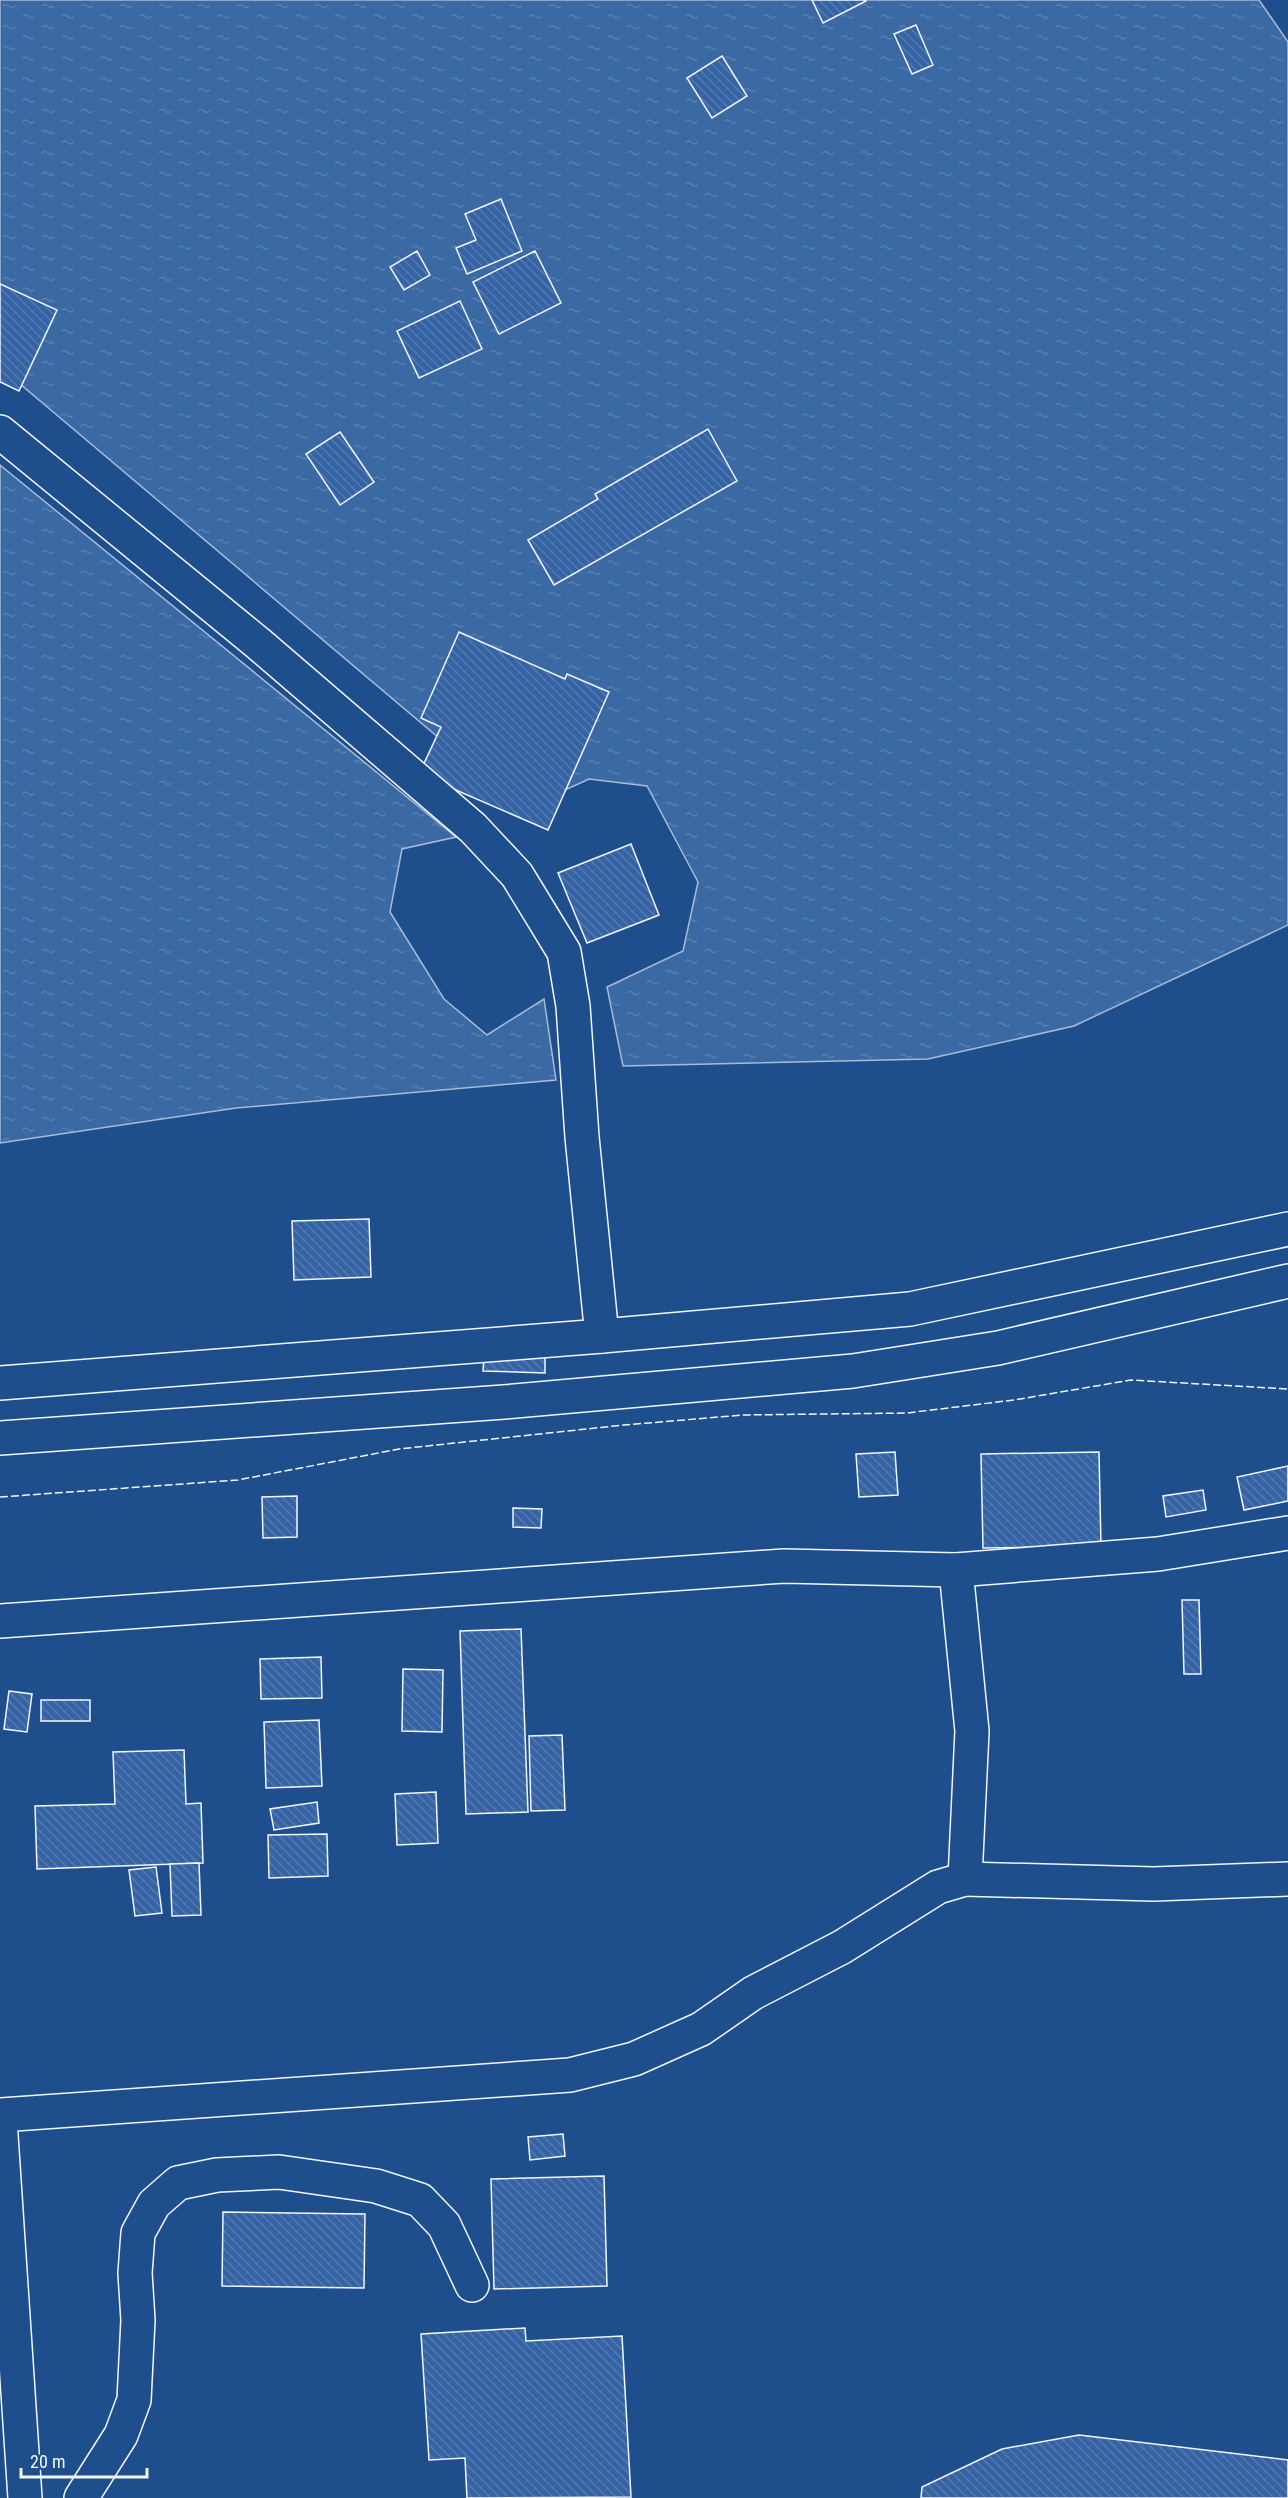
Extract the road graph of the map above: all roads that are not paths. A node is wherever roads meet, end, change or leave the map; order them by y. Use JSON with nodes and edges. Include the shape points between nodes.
{"nodes":[{"id":1,"x":0,"y":432,"type":"edge"},
{"id":2,"x":1288,"y":1229,"type":"edge"},
{"id":3,"x":1288,"y":1281,"type":"edge"},
{"id":4,"x":602,"y":1336,"type":"junction"},
{"id":5,"x":0,"y":1383,"type":"edge"},
{"id":6,"x":0,"y":1438,"type":"edge"},
{"id":7,"x":1288,"y":1533,"type":"edge"},
{"id":8,"x":956,"y":1570,"type":"junction"},
{"id":9,"x":0,"y":1621,"type":"edge"},
{"id":10,"x":965,"y":1879,"type":"junction"},
{"id":11,"x":1288,"y":1879,"type":"edge"},
{"id":12,"x":0,"y":2115,"type":"edge"},
{"id":13,"x":0,"y":2120,"type":"edge"},
{"id":14,"x":472,"y":2285,"type":"dead end"},
{"id":15,"x":25,"y":2498,"type":"edge"},
{"id":16,"x":81,"y":2498,"type":"edge"}],
"edges":[{"from":1,"to":4,"type":"lane","via":[[259,644],[473,828],[517,875],[564,952],[573,1006]]},
{"from":2,"to":4,"type":"lane","via":[[910,1309]]},
{"from":3,"to":6,"type":"lane","via":[[998,1348],[853,1371],[504,1402]]},
{"from":4,"to":5,"type":"lane"},
{"from":7,"to":8,"type":"lane","via":[[1158,1554]]},
{"from":8,"to":9,"type":"lane","via":[[784,1566]]},
{"from":8,"to":10,"type":"lane","via":[[972,1731]]},
{"from":10,"to":11,"type":"lane","via":[[1154,1884]]},
{"from":10,"to":12,"type":"lane","via":[[938,1887],[842,1947],[753,1993],[701,2029],[634,2059],[570,2075]]},
{"from":13,"to":15,"type":"lane"},
{"from":14,"to":16,"type":"lane","via":[[444,2225],[420,2200],[376,2186],[279,2172],[217,2175],[178,2183],[154,2204],[138,2233],[134,2400],[122,2435]]}]}
